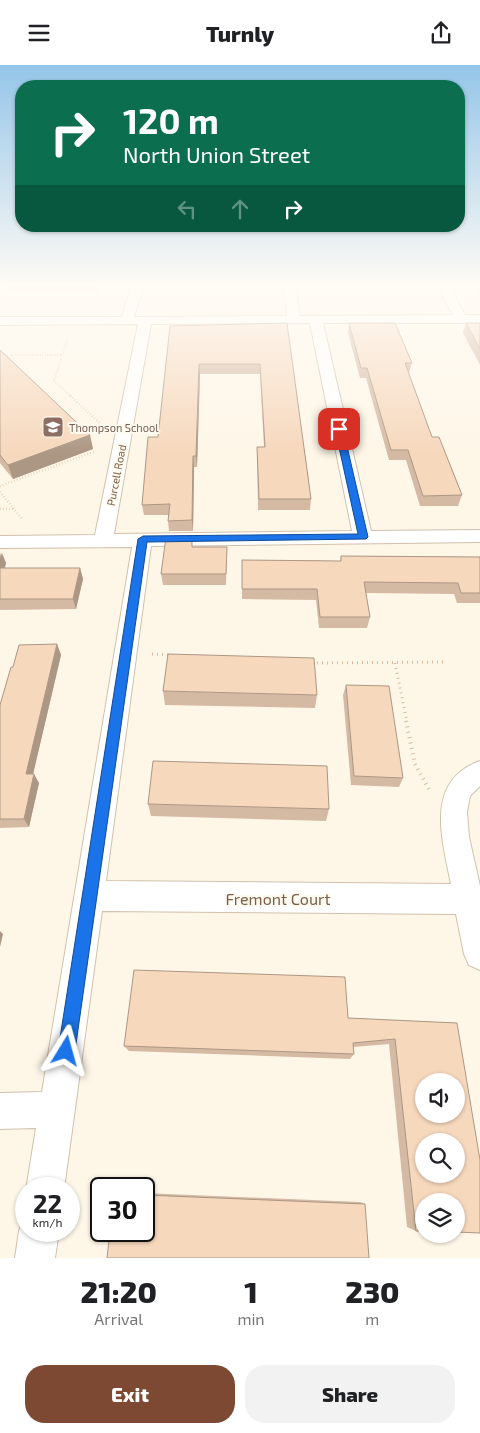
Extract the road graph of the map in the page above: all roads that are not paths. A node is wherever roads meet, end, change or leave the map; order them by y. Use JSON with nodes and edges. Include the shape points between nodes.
{"nodes":[{"id":1,"x":141,"y":342,"type":"edge"},
{"id":2,"x":321,"y":342,"type":"edge"},
{"id":3,"x":480,"y":536,"type":"edge"},
{"id":4,"x":363,"y":537,"type":"junction"},
{"id":5,"x":143,"y":539,"type":"junction"},
{"id":6,"x":103,"y":541,"type":"junction"},
{"id":7,"x":0,"y":542,"type":"edge"},
{"id":8,"x":480,"y":771,"type":"edge"},
{"id":9,"x":90,"y":896,"type":"junction"},
{"id":10,"x":467,"y":899,"type":"junction"},
{"id":11,"x":480,"y":954,"type":"edge"},
{"id":12,"x":57,"y":1110,"type":"junction"},
{"id":13,"x":0,"y":1111,"type":"edge"},
{"id":14,"x":48,"y":1177,"type":"edge"},
{"id":15,"x":37,"y":1242,"type":"edge"},
{"id":16,"x":35,"y":1258,"type":"edge"}],
"edges":[{"from":1,"to":6,"type":"street","name":"Purcell Road"},
{"from":2,"to":4,"type":"street"},
{"from":3,"to":4,"type":"street"},
{"from":4,"to":5,"type":"street"},
{"from":5,"to":6,"type":"street"},
{"from":5,"to":9,"type":"street"},
{"from":6,"to":7,"type":"street"},
{"from":8,"to":10,"type":"street","via":[[458,791],[454,812],[455,837]]},
{"from":9,"to":10,"type":"street","name":"Fremont Court"},
{"from":9,"to":12,"type":"street"},
{"from":10,"to":11,"type":"street"},
{"from":12,"to":13,"type":"street"},
{"from":12,"to":14,"type":"street"},
{"from":15,"to":16,"type":"street"}]}
